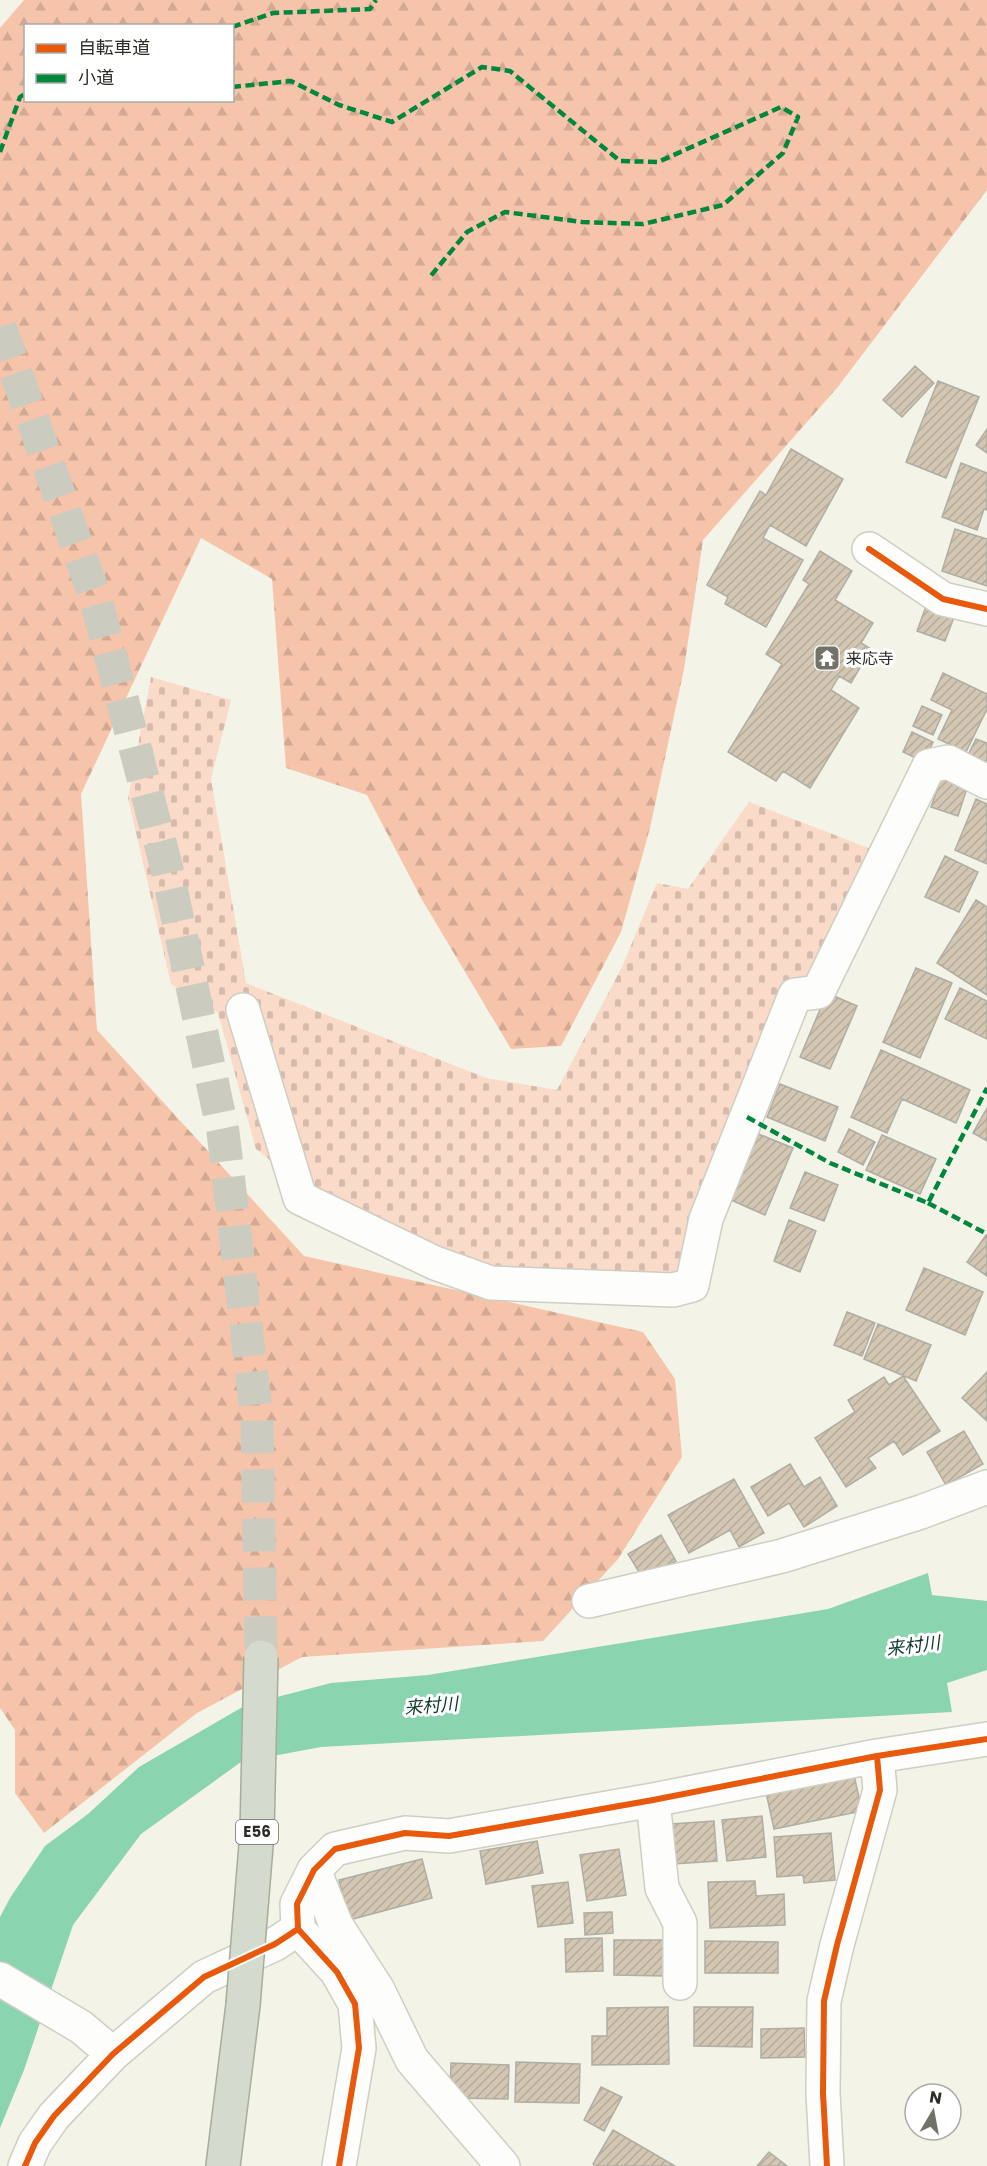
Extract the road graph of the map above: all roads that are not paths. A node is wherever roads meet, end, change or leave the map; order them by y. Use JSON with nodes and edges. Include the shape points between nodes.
{"nodes":[{"id":1,"x":869,"y":549,"type":"dead end"},
{"id":2,"x":987,"y":609,"type":"edge"},
{"id":3,"x":987,"y":782,"type":"edge"},
{"id":4,"x":243,"y":1010,"type":"dead end"},
{"id":5,"x":987,"y":1487,"type":"edge"},
{"id":6,"x":590,"y":1601,"type":"dead end"},
{"id":7,"x":261,"y":1657,"type":"tunnel mouth"},
{"id":8,"x":987,"y":1739,"type":"edge"},
{"id":9,"x":877,"y":1756,"type":"junction"},
{"id":10,"x":653,"y":1800,"type":"junction"},
{"id":11,"x":314,"y":1870,"type":"junction"},
{"id":12,"x":298,"y":1929,"type":"junction"},
{"id":13,"x":0,"y":1979,"type":"edge"},
{"id":14,"x":680,"y":1983,"type":"dead end"},
{"id":15,"x":113,"y":2054,"type":"junction"},
{"id":16,"x":25,"y":2166,"type":"edge"},
{"id":17,"x":223,"y":2166,"type":"edge"},
{"id":18,"x":339,"y":2166,"type":"edge"},
{"id":19,"x":503,"y":2166,"type":"edge"},
{"id":20,"x":826,"y":2166,"type":"edge"}],
"edges":[{"from":1,"to":2,"type":"street","via":[[943,599]]},
{"from":3,"to":4,"type":"street","via":[[948,762],[929,766],[818,992],[795,995],[706,1219],[692,1285],[673,1290],[491,1283],[435,1263],[300,1197]]},
{"from":5,"to":6,"type":"street","via":[[782,1556]]},
{"from":7,"to":17,"type":"highway","number":"E56","bridge":true,"via":[[257,1833],[243,2006]]},
{"from":8,"to":9,"type":"street"},
{"from":9,"to":10,"type":"street"},
{"from":9,"to":20,"type":"street","via":[[880,1790],[824,2001]]},
{"from":10,"to":11,"type":"street","via":[[449,1836],[405,1833],[335,1849]]},
{"from":10,"to":14,"type":"street","via":[[662,1888],[680,1923]]},
{"from":11,"to":12,"type":"street","via":[[297,1904]]},
{"from":11,"to":19,"type":"street","via":[[336,1925],[378,1990],[412,2060]]},
{"from":12,"to":15,"type":"street","via":[[204,1977]]},
{"from":12,"to":18,"type":"street","via":[[337,1972],[355,2004],[359,2048]]},
{"from":13,"to":15,"type":"street","via":[[81,2027]]},
{"from":15,"to":16,"type":"street","via":[[54,2116]]}]}
